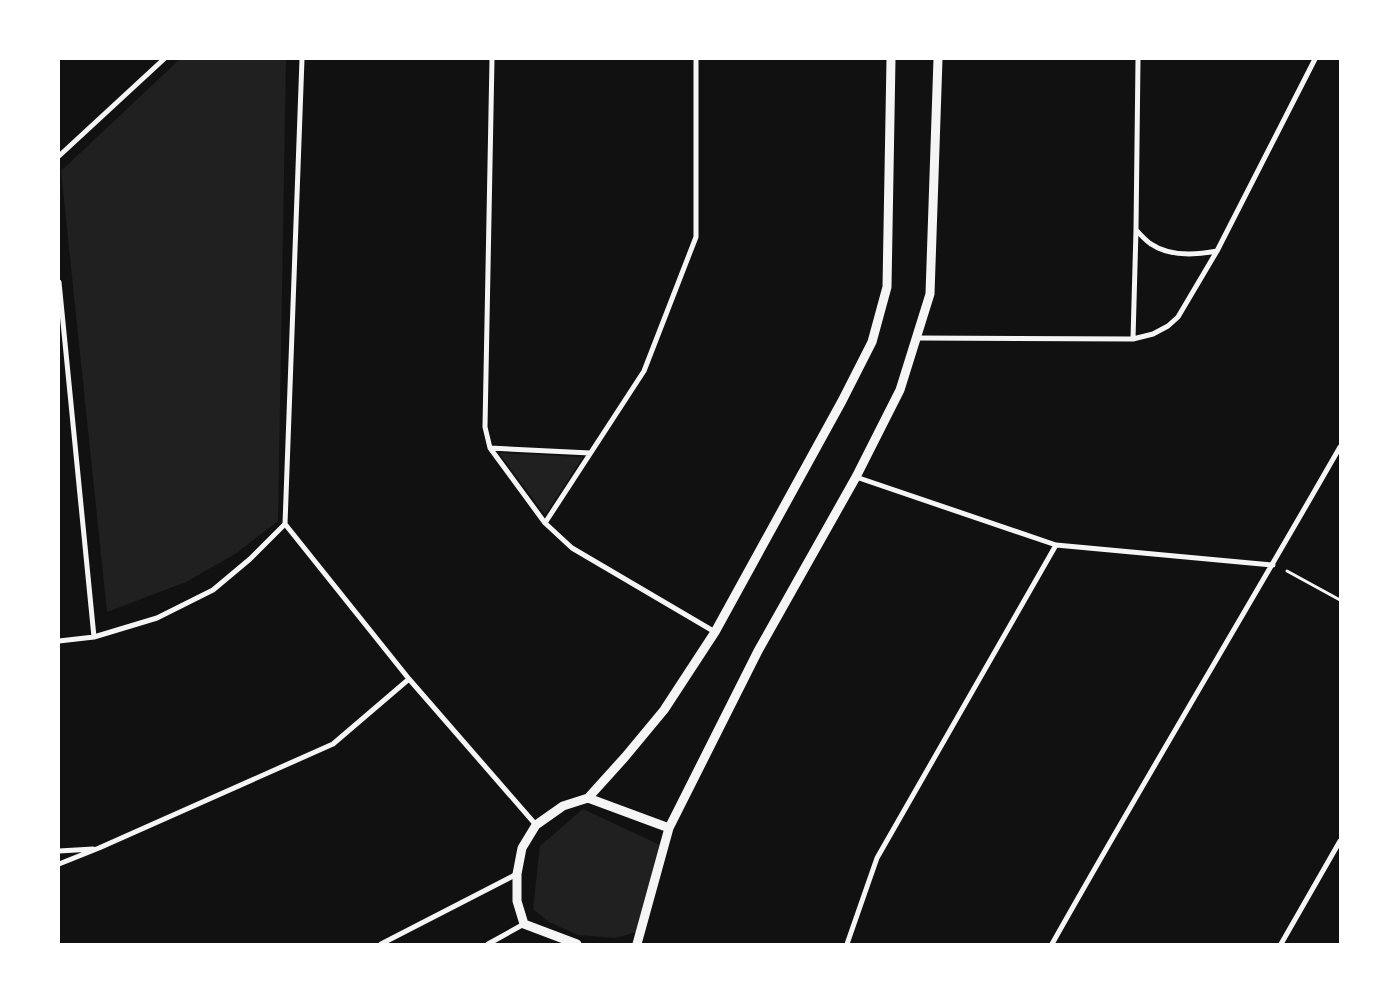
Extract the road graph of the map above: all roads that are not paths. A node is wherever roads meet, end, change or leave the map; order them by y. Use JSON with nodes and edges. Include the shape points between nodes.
{"nodes":[{"id":1,"x":164,"y":59,"type":"edge"},
{"id":2,"x":302,"y":59,"type":"edge"},
{"id":3,"x":492,"y":59,"type":"edge"},
{"id":4,"x":696,"y":59,"type":"edge"},
{"id":5,"x":891,"y":59,"type":"edge"},
{"id":6,"x":938,"y":59,"type":"edge"},
{"id":7,"x":1138,"y":59,"type":"edge"},
{"id":8,"x":1315,"y":59,"type":"edge"},
{"id":9,"x":59,"y":156,"type":"edge"},
{"id":10,"x":1136,"y":230,"type":"junction"},
{"id":11,"x":1217,"y":251,"type":"junction"},
{"id":12,"x":59,"y":282,"type":"edge"},
{"id":13,"x":916,"y":338,"type":"junction"},
{"id":14,"x":1133,"y":339,"type":"junction"},
{"id":15,"x":1340,"y":447,"type":"edge"},
{"id":16,"x":490,"y":448,"type":"junction"},
{"id":17,"x":590,"y":453,"type":"junction"},
{"id":18,"x":856,"y":477,"type":"junction"},
{"id":19,"x":545,"y":523,"type":"junction"},
{"id":20,"x":285,"y":524,"type":"junction"},
{"id":21,"x":1056,"y":545,"type":"junction"},
{"id":22,"x":1273,"y":564,"type":"junction"},
{"id":23,"x":715,"y":632,"type":"junction"},
{"id":24,"x":94,"y":637,"type":"junction"},
{"id":25,"x":59,"y":641,"type":"edge"},
{"id":26,"x":409,"y":679,"type":"junction"},
{"id":27,"x":588,"y":798,"type":"junction"},
{"id":28,"x":536,"y":825,"type":"junction"},
{"id":29,"x":669,"y":828,"type":"junction"},
{"id":30,"x":1340,"y":841,"type":"edge"},
{"id":31,"x":99,"y":848,"type":"junction"},
{"id":32,"x":59,"y":852,"type":"edge"},
{"id":33,"x":59,"y":864,"type":"edge"},
{"id":34,"x":517,"y":874,"type":"junction"},
{"id":35,"x":524,"y":924,"type":"junction"},
{"id":36,"x":382,"y":944,"type":"edge"},
{"id":37,"x":488,"y":944,"type":"edge"},
{"id":38,"x":577,"y":944,"type":"edge"},
{"id":39,"x":637,"y":944,"type":"edge"},
{"id":40,"x":847,"y":944,"type":"edge"},
{"id":41,"x":1052,"y":944,"type":"edge"},
{"id":42,"x":1282,"y":944,"type":"edge"}],
"edges":[{"from":1,"to":9,"type":"street"},
{"from":2,"to":20,"type":"street"},
{"from":3,"to":16,"type":"street","via":[[486,427]]},
{"from":4,"to":17,"type":"street","via":[[696,237],[644,371]]},
{"from":5,"to":23,"type":"street","via":[[887,287],[872,342]]},
{"from":6,"to":13,"type":"street","via":[[930,294]]},
{"from":7,"to":10,"type":"street"},
{"from":8,"to":11,"type":"street"},
{"from":10,"to":11,"type":"street","via":[[1151,244],[1166,251],[1185,254]]},
{"from":10,"to":14,"type":"street"},
{"from":11,"to":14,"type":"street","via":[[1178,317],[1153,334]]},
{"from":12,"to":24,"type":"street"},
{"from":13,"to":14,"type":"street"},
{"from":13,"to":18,"type":"street","via":[[900,390]]},
{"from":15,"to":22,"type":"street"},
{"from":16,"to":17,"type":"street"},
{"from":16,"to":19,"type":"street"},
{"from":17,"to":19,"type":"street"},
{"from":18,"to":21,"type":"street"},
{"from":18,"to":29,"type":"street","via":[[758,651]]},
{"from":19,"to":23,"type":"street","via":[[572,548]]},
{"from":20,"to":24,"type":"street","via":[[213,590],[157,618]]},
{"from":20,"to":26,"type":"street"},
{"from":21,"to":22,"type":"street"},
{"from":21,"to":40,"type":"street","via":[[877,858]]},
{"from":22,"to":41,"type":"street"},
{"from":23,"to":27,"type":"street","via":[[664,710]]},
{"from":24,"to":25,"type":"street"},
{"from":26,"to":28,"type":"street"},
{"from":26,"to":31,"type":"street","via":[[333,744]]},
{"from":27,"to":28,"type":"street","via":[[563,806]]},
{"from":27,"to":29,"type":"street"},
{"from":28,"to":34,"type":"street","via":[[522,848]]},
{"from":29,"to":39,"type":"street"},
{"from":30,"to":42,"type":"street"},
{"from":31,"to":32,"type":"street"},
{"from":31,"to":33,"type":"street"},
{"from":34,"to":35,"type":"street","via":[[517,901]]},
{"from":34,"to":36,"type":"street"},
{"from":35,"to":37,"type":"street"},
{"from":35,"to":38,"type":"street"}]}
